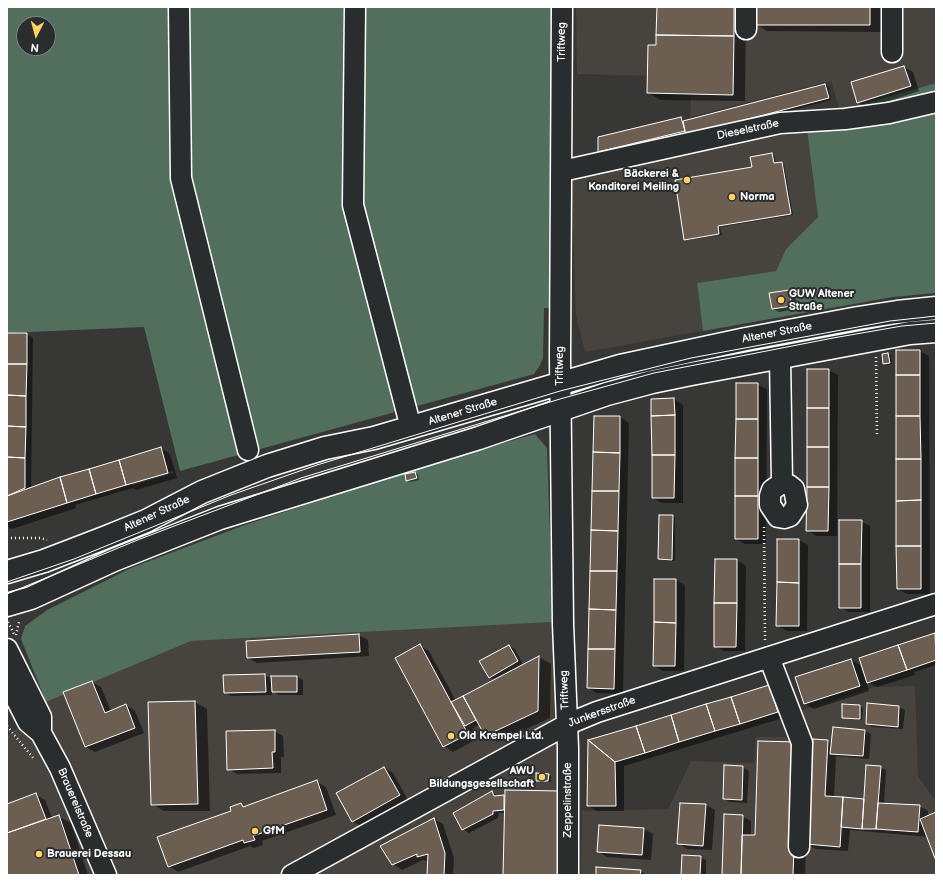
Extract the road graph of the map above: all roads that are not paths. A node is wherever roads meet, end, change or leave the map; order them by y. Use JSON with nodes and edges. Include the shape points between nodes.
{"nodes":[{"id":1,"x":179,"y":7,"type":"edge"},
{"id":2,"x":355,"y":7,"type":"edge"},
{"id":3,"x":562,"y":7,"type":"edge"},
{"id":4,"x":746,"y":7,"type":"edge"},
{"id":5,"x":892,"y":7,"type":"edge"},
{"id":6,"x":746,"y":29,"type":"dead end"},
{"id":7,"x":892,"y":52,"type":"dead end"},
{"id":8,"x":936,"y":102,"type":"edge"},
{"id":9,"x":562,"y":171,"type":"junction"},
{"id":10,"x":936,"y":308,"type":"edge"},
{"id":11,"x":936,"y":331,"type":"edge"},
{"id":12,"x":780,"y":357,"type":"junction"},
{"id":13,"x":560,"y":382,"type":"junction"},
{"id":14,"x":561,"y":408,"type":"junction"},
{"id":15,"x":411,"y":428,"type":"junction"},
{"id":16,"x":248,"y":450,"type":"dead end"},
{"id":17,"x":773,"y":512,"type":"road end"},
{"id":18,"x":7,"y":572,"type":"edge"},
{"id":19,"x":936,"y":604,"type":"edge"},
{"id":20,"x":7,"y":605,"type":"edge"},
{"id":21,"x":11,"y":643,"type":"edge"},
{"id":22,"x":768,"y":657,"type":"junction"},
{"id":23,"x":7,"y":681,"type":"edge"},
{"id":24,"x":568,"y":724,"type":"junction"},
{"id":25,"x":41,"y":734,"type":"junction"},
{"id":26,"x":799,"y":847,"type":"dead end"},
{"id":27,"x":106,"y":875,"type":"edge"},
{"id":28,"x":292,"y":875,"type":"edge"},
{"id":29,"x":568,"y":875,"type":"edge"}],
"edges":[{"from":1,"to":16,"type":"street","via":[[180,178]]},
{"from":2,"to":15,"type":"street","via":[[353,205]]},
{"from":3,"to":9,"type":"street","name":"Triftweg"},
{"from":4,"to":6,"type":"street"},
{"from":5,"to":7,"type":"street"},
{"from":8,"to":9,"type":"street","name":"Dieselstraße","via":[[889,113],[845,119],[780,122]]},
{"from":9,"to":13,"type":"street","name":"Triftweg"},
{"from":10,"to":13,"type":"main road","name":"Altener Straße","via":[[897,312],[746,339],[620,366]]},
{"from":11,"to":12,"type":"main road","via":[[910,333]]},
{"from":12,"to":14,"type":"main road","via":[[652,382]]},
{"from":12,"to":17,"type":"street","via":[[782,483],[777,485],[770,496]]},
{"from":13,"to":14,"type":"street","name":"Triftweg"},
{"from":13,"to":15,"type":"main road","name":"Altener Straße"},
{"from":14,"to":20,"type":"main road","via":[[479,438],[220,518],[114,560],[32,598]]},
{"from":14,"to":24,"type":"street","name":"Triftweg","via":[[564,672]]},
{"from":15,"to":18,"type":"main road","name":"Altener Straße","via":[[325,448],[266,466],[202,492],[104,538]]},
{"from":19,"to":22,"type":"street","name":"Junkersstraße"},
{"from":21,"to":25,"type":"street","name":"Brauereistraße","via":[[41,717]]},
{"from":22,"to":24,"type":"street","name":"Junkersstraße","via":[[597,712]]},
{"from":22,"to":26,"type":"street","via":[[802,742]]},
{"from":23,"to":25,"type":"street","name":"Brauereistraße","via":[[28,722]]},
{"from":24,"to":28,"type":"street","name":"Junkersstraße"},
{"from":24,"to":29,"type":"street","name":"Zeppelinstraße"},
{"from":25,"to":27,"type":"street","name":"Brauereistraße","via":[[60,768]]}]}
